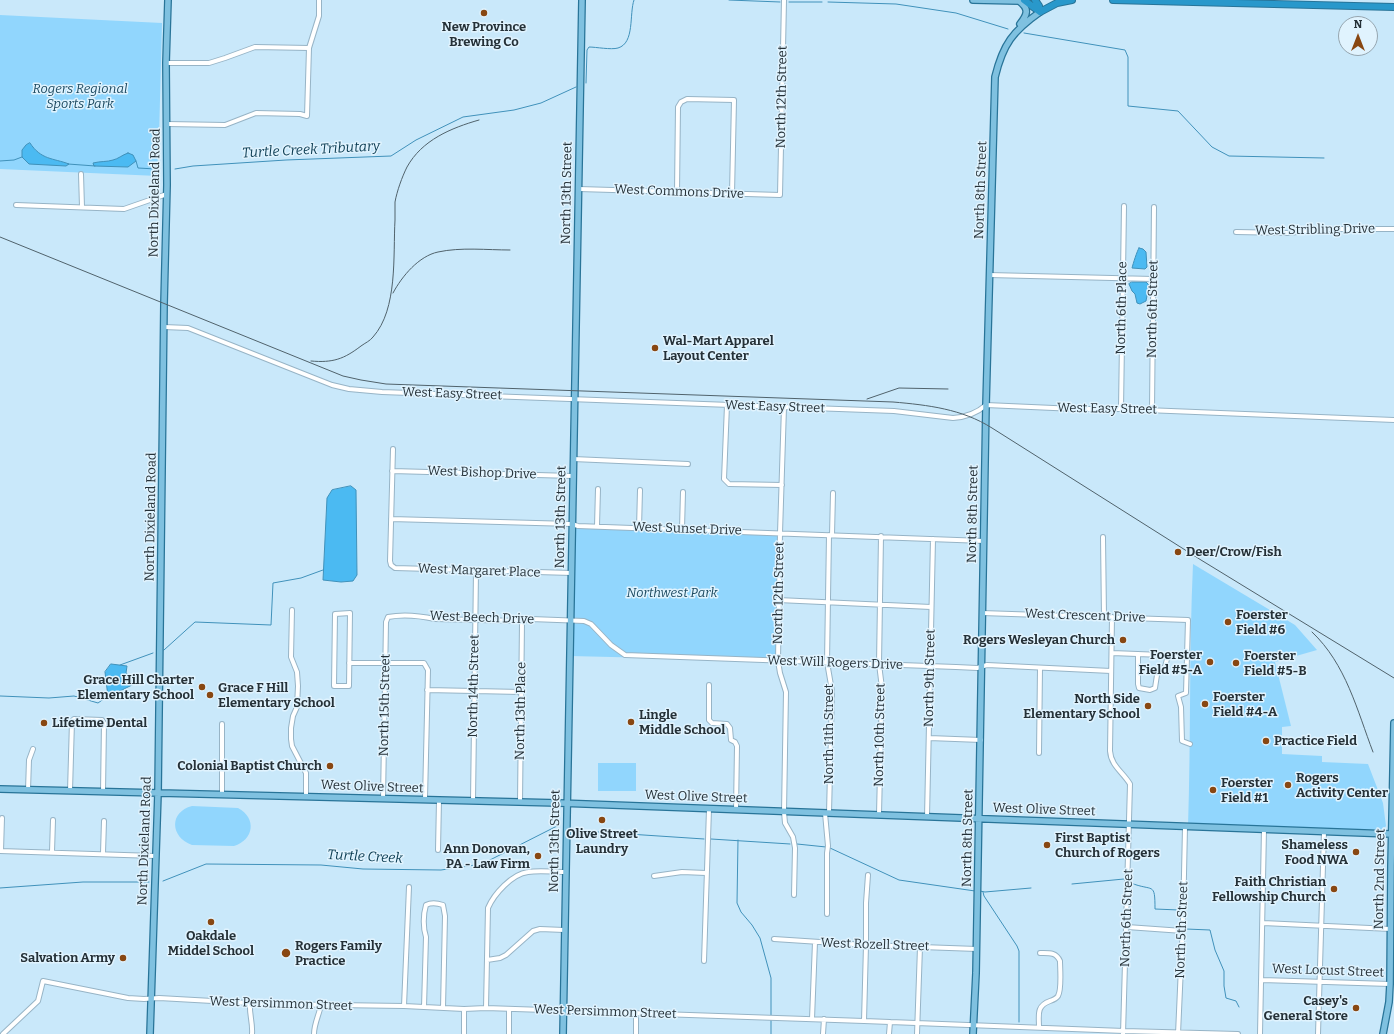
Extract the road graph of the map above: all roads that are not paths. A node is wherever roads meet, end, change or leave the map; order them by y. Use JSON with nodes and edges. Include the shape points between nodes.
{"nodes":[{"id":1,"x":168,"y":0,"type":"edge"},
{"id":2,"x":319,"y":0,"type":"edge"},
{"id":3,"x":582,"y":0,"type":"edge"},
{"id":4,"x":784,"y":0,"type":"edge"},
{"id":5,"x":973,"y":0,"type":"edge"},
{"id":6,"x":1024,"y":0,"type":"edge"},
{"id":7,"x":1035,"y":0,"type":"edge"},
{"id":8,"x":1072,"y":0,"type":"edge"},
{"id":9,"x":1113,"y":0,"type":"edge"},
{"id":10,"x":1186,"y":1,"type":"edge"},
{"id":11,"x":1279,"y":2,"type":"edge"},
{"id":12,"x":1394,"y":3,"type":"edge"},
{"id":13,"x":1384,"y":7,"type":"junction"},
{"id":14,"x":1394,"y":7,"type":"edge"},
{"id":15,"x":1040,"y":12,"type":"junction"},
{"id":16,"x":1394,"y":12,"type":"edge"},
{"id":17,"x":1017,"y":30,"type":"junction"},
{"id":18,"x":309,"y":48,"type":"junction"},
{"id":19,"x":166,"y":62,"type":"junction"},
{"id":20,"x":167,"y":124,"type":"junction"},
{"id":21,"x":81,"y":174,"type":"dead end"},
{"id":22,"x":579,"y":189,"type":"junction"},
{"id":23,"x":677,"y":192,"type":"junction"},
{"id":24,"x":167,"y":194,"type":"junction"},
{"id":25,"x":732,"y":194,"type":"junction"},
{"id":26,"x":780,"y":195,"type":"joint"},
{"id":27,"x":16,"y":205,"type":"dead end"},
{"id":28,"x":1124,"y":206,"type":"dead end"},
{"id":29,"x":82,"y":207,"type":"junction"},
{"id":30,"x":1154,"y":207,"type":"dead end"},
{"id":31,"x":1394,"y":229,"type":"edge"},
{"id":32,"x":1236,"y":232,"type":"dead end"},
{"id":33,"x":989,"y":275,"type":"junction"},
{"id":34,"x":1122,"y":277,"type":"junction"},
{"id":35,"x":1153,"y":279,"type":"junction"},
{"id":36,"x":164,"y":327,"type":"junction"},
{"id":37,"x":574,"y":399,"type":"junction"},
{"id":38,"x":727,"y":405,"type":"junction"},
{"id":39,"x":986,"y":405,"type":"junction"},
{"id":40,"x":784,"y":408,"type":"junction"},
{"id":41,"x":1121,"y":409,"type":"junction"},
{"id":42,"x":1152,"y":410,"type":"junction"},
{"id":43,"x":1394,"y":420,"type":"edge"},
{"id":44,"x":393,"y":449,"type":"dead end"},
{"id":45,"x":573,"y":459,"type":"junction"},
{"id":46,"x":688,"y":464,"type":"dead end"},
{"id":47,"x":392,"y":471,"type":"junction"},
{"id":48,"x":573,"y":476,"type":"junction"},
{"id":49,"x":782,"y":485,"type":"junction"},
{"id":50,"x":598,"y":489,"type":"dead end"},
{"id":51,"x":640,"y":490,"type":"dead end"},
{"id":52,"x":683,"y":492,"type":"dead end"},
{"id":53,"x":833,"y":493,"type":"dead end"},
{"id":54,"x":391,"y":520,"type":"junction"},
{"id":55,"x":572,"y":524,"type":"junction"},
{"id":56,"x":597,"y":526,"type":"junction"},
{"id":57,"x":639,"y":528,"type":"junction"},
{"id":58,"x":682,"y":529,"type":"junction"},
{"id":59,"x":780,"y":533,"type":"junction"},
{"id":60,"x":831,"y":535,"type":"junction"},
{"id":61,"x":880,"y":536,"type":"junction"},
{"id":62,"x":1103,"y":537,"type":"dead end"},
{"id":63,"x":933,"y":539,"type":"junction"},
{"id":64,"x":984,"y":541,"type":"junction"},
{"id":65,"x":476,"y":571,"type":"junction"},
{"id":66,"x":572,"y":573,"type":"junction"},
{"id":67,"x":778,"y":600,"type":"junction"},
{"id":68,"x":828,"y":602,"type":"junction"},
{"id":69,"x":880,"y":604,"type":"junction"},
{"id":70,"x":931,"y":607,"type":"junction"},
{"id":71,"x":292,"y":610,"type":"dead end"},
{"id":72,"x":982,"y":613,"type":"junction"},
{"id":73,"x":394,"y":616,"type":"joint"},
{"id":74,"x":1104,"y":616,"type":"junction"},
{"id":75,"x":1112,"y":617,"type":"junction"},
{"id":76,"x":475,"y":620,"type":"junction"},
{"id":77,"x":570,"y":620,"type":"junction"},
{"id":78,"x":522,"y":621,"type":"junction"},
{"id":79,"x":1112,"y":653,"type":"junction"},
{"id":80,"x":1138,"y":654,"type":"junction"},
{"id":81,"x":1168,"y":655,"type":"junction"},
{"id":82,"x":1188,"y":656,"type":"junction"},
{"id":83,"x":778,"y":661,"type":"junction"},
{"id":84,"x":827,"y":662,"type":"junction"},
{"id":85,"x":350,"y":663,"type":"junction"},
{"id":86,"x":386,"y":663,"type":"junction"},
{"id":87,"x":879,"y":664,"type":"junction"},
{"id":88,"x":930,"y":666,"type":"junction"},
{"id":89,"x":982,"y":667,"type":"junction"},
{"id":90,"x":1040,"y":668,"type":"junction"},
{"id":91,"x":1111,"y":672,"type":"junction"},
{"id":92,"x":709,"y":685,"type":"dead end"},
{"id":93,"x":427,"y":690,"type":"junction"},
{"id":94,"x":474,"y":691,"type":"junction"},
{"id":95,"x":521,"y":692,"type":"junction"},
{"id":96,"x":1394,"y":723,"type":"edge"},
{"id":97,"x":222,"y":724,"type":"dead end"},
{"id":98,"x":929,"y":738,"type":"junction"},
{"id":99,"x":981,"y":740,"type":"junction"},
{"id":100,"x":1190,"y":744,"type":"dead end"},
{"id":101,"x":33,"y":749,"type":"dead end"},
{"id":102,"x":1039,"y":753,"type":"dead end"},
{"id":103,"x":0,"y":789,"type":"edge"},
{"id":104,"x":28,"y":790,"type":"junction"},
{"id":105,"x":70,"y":790,"type":"junction"},
{"id":106,"x":103,"y":792,"type":"junction"},
{"id":107,"x":158,"y":793,"type":"junction"},
{"id":108,"x":222,"y":794,"type":"junction"},
{"id":109,"x":306,"y":796,"type":"junction"},
{"id":110,"x":383,"y":799,"type":"junction"},
{"id":111,"x":425,"y":800,"type":"junction"},
{"id":112,"x":439,"y":800,"type":"junction"},
{"id":113,"x":473,"y":801,"type":"junction"},
{"id":114,"x":520,"y":802,"type":"junction"},
{"id":115,"x":567,"y":803,"type":"junction"},
{"id":116,"x":709,"y":809,"type":"junction"},
{"id":117,"x":736,"y":810,"type":"junction"},
{"id":118,"x":784,"y":812,"type":"junction"},
{"id":119,"x":827,"y":813,"type":"junction"},
{"id":120,"x":879,"y":814,"type":"junction"},
{"id":121,"x":927,"y":816,"type":"junction"},
{"id":122,"x":2,"y":818,"type":"dead end"},
{"id":123,"x":979,"y":818,"type":"junction"},
{"id":124,"x":1393,"y":819,"type":"edge"},
{"id":125,"x":52,"y":820,"type":"dead end"},
{"id":126,"x":104,"y":821,"type":"dead end"},
{"id":127,"x":1129,"y":824,"type":"junction"},
{"id":128,"x":1185,"y":827,"type":"junction"},
{"id":129,"x":1264,"y":829,"type":"junction"},
{"id":130,"x":1324,"y":832,"type":"junction"},
{"id":131,"x":1391,"y":834,"type":"junction"},
{"id":132,"x":438,"y":850,"type":"dead end"},
{"id":133,"x":0,"y":851,"type":"edge"},
{"id":134,"x":52,"y":852,"type":"junction"},
{"id":135,"x":103,"y":853,"type":"junction"},
{"id":136,"x":155,"y":856,"type":"junction"},
{"id":137,"x":565,"y":872,"type":"junction"},
{"id":138,"x":706,"y":873,"type":"junction"},
{"id":139,"x":868,"y":875,"type":"dead end"},
{"id":140,"x":654,"y":876,"type":"dead end"},
{"id":141,"x":409,"y":887,"type":"dead end"},
{"id":142,"x":794,"y":895,"type":"dead end"},
{"id":143,"x":827,"y":914,"type":"dead end"},
{"id":144,"x":1263,"y":923,"type":"junction"},
{"id":145,"x":1322,"y":926,"type":"junction"},
{"id":146,"x":1127,"y":927,"type":"junction"},
{"id":147,"x":1390,"y":929,"type":"junction"},
{"id":148,"x":564,"y":930,"type":"junction"},
{"id":149,"x":1183,"y":931,"type":"junction"},
{"id":150,"x":774,"y":939,"type":"dead end"},
{"id":151,"x":814,"y":942,"type":"junction"},
{"id":152,"x":866,"y":945,"type":"junction"},
{"id":153,"x":920,"y":947,"type":"junction"},
{"id":154,"x":977,"y":949,"type":"junction"},
{"id":155,"x":1040,"y":953,"type":"dead end"},
{"id":156,"x":487,"y":960,"type":"junction"},
{"id":157,"x":704,"y":961,"type":"dead end"},
{"id":158,"x":1262,"y":980,"type":"junction"},
{"id":159,"x":1321,"y":982,"type":"junction"},
{"id":160,"x":1392,"y":984,"type":"edge"},
{"id":161,"x":151,"y":999,"type":"junction"},
{"id":162,"x":250,"y":1004,"type":"junction"},
{"id":163,"x":321,"y":1005,"type":"junction"},
{"id":164,"x":404,"y":1006,"type":"junction"},
{"id":165,"x":424,"y":1007,"type":"junction"},
{"id":166,"x":443,"y":1008,"type":"junction"},
{"id":167,"x":486,"y":1008,"type":"junction"},
{"id":168,"x":464,"y":1009,"type":"junction"},
{"id":169,"x":509,"y":1009,"type":"junction"},
{"id":170,"x":563,"y":1011,"type":"junction"},
{"id":171,"x":636,"y":1013,"type":"junction"},
{"id":172,"x":812,"y":1019,"type":"junction"},
{"id":173,"x":824,"y":1019,"type":"junction"},
{"id":174,"x":864,"y":1021,"type":"junction"},
{"id":175,"x":890,"y":1022,"type":"junction"},
{"id":176,"x":918,"y":1023,"type":"junction"},
{"id":177,"x":973,"y":1025,"type":"junction"},
{"id":178,"x":1039,"y":1027,"type":"junction"},
{"id":179,"x":1124,"y":1033,"type":"edge"},
{"id":180,"x":1178,"y":1033,"type":"edge"},
{"id":181,"x":3,"y":1034,"type":"edge"},
{"id":182,"x":150,"y":1034,"type":"edge"},
{"id":183,"x":252,"y":1034,"type":"edge"},
{"id":184,"x":314,"y":1034,"type":"edge"},
{"id":185,"x":464,"y":1034,"type":"edge"},
{"id":186,"x":509,"y":1034,"type":"edge"},
{"id":187,"x":563,"y":1034,"type":"edge"},
{"id":188,"x":636,"y":1034,"type":"edge"},
{"id":189,"x":823,"y":1034,"type":"edge"},
{"id":190,"x":890,"y":1034,"type":"edge"},
{"id":191,"x":918,"y":1034,"type":"edge"},
{"id":192,"x":973,"y":1034,"type":"edge"},
{"id":193,"x":1238,"y":1034,"type":"edge"},
{"id":194,"x":1260,"y":1034,"type":"edge"},
{"id":195,"x":1318,"y":1034,"type":"edge"},
{"id":196,"x":1383,"y":1034,"type":"edge"}],
"edges":[{"from":1,"to":19,"type":"main road","name":"North Dixieland Road"},
{"from":2,"to":18,"type":"street","via":[[319,16]]},
{"from":3,"to":22,"type":"main road","name":"North 13th Street"},
{"from":4,"to":26,"type":"street","name":"North 12th Street"},
{"from":5,"to":17,"type":"main road","via":[[1019,2],[1024,5],[1026,15]]},
{"from":6,"to":15,"type":"highway"},
{"from":7,"to":15,"type":"highway"},
{"from":8,"to":15,"type":"highway","via":[[1057,3]]},
{"from":9,"to":10,"type":"highway"},
{"from":10,"to":11,"type":"highway"},
{"from":11,"to":13,"type":"highway"},
{"from":12,"to":13,"type":"highway"},
{"from":13,"to":14,"type":"highway"},
{"from":13,"to":16,"type":"highway"},
{"from":15,"to":17,"type":"main road","name":"North 8th Street"},
{"from":17,"to":33,"type":"main road","name":"North 8th Street","via":[[999,60],[995,77]]},
{"from":18,"to":19,"type":"street","via":[[255,47],[209,63]]},
{"from":18,"to":20,"type":"street","via":[[307,116],[256,113],[226,125]]},
{"from":19,"to":20,"type":"main road","name":"North Dixieland Road"},
{"from":20,"to":24,"type":"main road","name":"North Dixieland Road"},
{"from":21,"to":29,"type":"street"},
{"from":22,"to":23,"type":"street","name":"West Commons Drive"},
{"from":22,"to":37,"type":"main road","name":"North 13th Street"},
{"from":23,"to":25,"type":"street","name":"West Commons Drive"},
{"from":23,"to":25,"type":"street","via":[[678,107],[687,99],[734,100]]},
{"from":24,"to":29,"type":"street","via":[[124,209]]},
{"from":24,"to":36,"type":"main road","name":"North Dixieland Road"},
{"from":25,"to":26,"type":"street","name":"West Commons Drive"},
{"from":27,"to":29,"type":"street"},
{"from":28,"to":34,"type":"street","name":"North 6th Place"},
{"from":30,"to":35,"type":"street","name":"North 6th Street"},
{"from":31,"to":32,"type":"street","name":"West Stribling Drive","via":[[1325,228],[1288,233]]},
{"from":33,"to":34,"type":"street"},
{"from":33,"to":39,"type":"main road","name":"North 8th Street"},
{"from":34,"to":35,"type":"street"},
{"from":34,"to":41,"type":"street","name":"North 6th Place"},
{"from":35,"to":42,"type":"street","name":"North 6th Street"},
{"from":36,"to":37,"type":"street","name":"West Easy Street","via":[[188,328],[332,385],[350,389]]},
{"from":36,"to":107,"type":"main road","name":"North Dixieland Road"},
{"from":37,"to":38,"type":"street","name":"West Easy Street"},
{"from":37,"to":45,"type":"main road","name":"North 13th Street"},
{"from":38,"to":40,"type":"street","name":"West Easy Street"},
{"from":38,"to":49,"type":"street","via":[[724,479],[729,484]]},
{"from":39,"to":40,"type":"street","name":"West Easy Street","via":[[979,412],[961,418],[894,411]]},
{"from":39,"to":41,"type":"street","name":"West Easy Street"},
{"from":39,"to":64,"type":"main road","name":"North 8th Street"},
{"from":40,"to":49,"type":"street","name":"North 12th Street"},
{"from":41,"to":42,"type":"street","name":"West Easy Street"},
{"from":42,"to":43,"type":"street","name":"West Easy Street"},
{"from":44,"to":47,"type":"street"},
{"from":45,"to":46,"type":"street"},
{"from":45,"to":48,"type":"main road","name":"North 13th Street"},
{"from":47,"to":48,"type":"street","name":"West Bishop Drive"},
{"from":47,"to":54,"type":"street"},
{"from":48,"to":55,"type":"main road","name":"North 13th Street"},
{"from":49,"to":59,"type":"street","name":"North 12th Street"},
{"from":50,"to":56,"type":"street"},
{"from":51,"to":57,"type":"street"},
{"from":52,"to":58,"type":"street"},
{"from":53,"to":60,"type":"street","name":"North 11th Street"},
{"from":54,"to":55,"type":"street","name":"West Sunset Drive"},
{"from":54,"to":65,"type":"street","name":"West Margaret Place","via":[[390,561],[395,568]]},
{"from":55,"to":56,"type":"street","name":"West Sunset Drive"},
{"from":55,"to":66,"type":"main road","name":"North 13th Street"},
{"from":56,"to":57,"type":"street","name":"West Sunset Drive"},
{"from":57,"to":58,"type":"street","name":"West Sunset Drive"},
{"from":58,"to":59,"type":"street","name":"West Sunset Drive"},
{"from":59,"to":60,"type":"street","name":"West Sunset Drive"},
{"from":59,"to":67,"type":"street","name":"North 12th Street"},
{"from":60,"to":61,"type":"street","name":"West Sunset Drive"},
{"from":60,"to":68,"type":"street","name":"North 11th Street"},
{"from":61,"to":63,"type":"street","name":"West Sunset Drive"},
{"from":61,"to":69,"type":"street","name":"North 10th Street"},
{"from":62,"to":74,"type":"street"},
{"from":63,"to":64,"type":"street","name":"West Sunset Drive"},
{"from":63,"to":70,"type":"street","name":"North 9th Street"},
{"from":64,"to":72,"type":"main road","name":"North 8th Street"},
{"from":65,"to":66,"type":"street","name":"West Margaret Place"},
{"from":65,"to":76,"type":"street","name":"North 14th Street"},
{"from":66,"to":77,"type":"main road","name":"North 13th Street"},
{"from":67,"to":68,"type":"street"},
{"from":67,"to":83,"type":"street","name":"North 12th Street"},
{"from":68,"to":69,"type":"street"},
{"from":68,"to":84,"type":"street","name":"North 11th Street"},
{"from":69,"to":70,"type":"street"},
{"from":69,"to":87,"type":"street","name":"North 10th Street"},
{"from":70,"to":88,"type":"street","name":"North 9th Street"},
{"from":71,"to":109,"type":"street","via":[[291,657],[297,672],[298,686],[291,739],[306,774]]},
{"from":72,"to":74,"type":"street","name":"West Crescent Drive"},
{"from":72,"to":89,"type":"main road","name":"North 8th Street"},
{"from":73,"to":76,"type":"street","name":"West Beech Drive"},
{"from":73,"to":86,"type":"street","name":"North 15th Street","via":[[388,617],[386,622]]},
{"from":74,"to":75,"type":"street","name":"West Crescent Drive"},
{"from":75,"to":79,"type":"street","name":"North 6th Street"},
{"from":75,"to":82,"type":"street","name":"West Crescent Drive","via":[[1188,620]]},
{"from":76,"to":78,"type":"street","name":"West Beech Drive"},
{"from":76,"to":94,"type":"street","name":"North 14th Street"},
{"from":77,"to":78,"type":"street","name":"West Beech Drive"},
{"from":77,"to":83,"type":"street","name":"West Will Rogers Drive","via":[[591,624],[625,655]]},
{"from":77,"to":115,"type":"main road","name":"North 13th Street"},
{"from":78,"to":95,"type":"street","name":"North 13th Place"},
{"from":79,"to":80,"type":"street"},
{"from":79,"to":91,"type":"street","name":"North 6th Street"},
{"from":80,"to":81,"type":"street"},
{"from":80,"to":81,"type":"street","via":[[1139,688],[1150,690],[1155,688],[1157,674],[1165,667]]},
{"from":81,"to":82,"type":"street"},
{"from":82,"to":100,"type":"street","via":[[1186,693],[1178,696],[1181,706],[1182,741]]},
{"from":83,"to":84,"type":"street","name":"West Will Rogers Drive"},
{"from":83,"to":118,"type":"street","name":"North 12th Street","via":[[786,692]]},
{"from":84,"to":87,"type":"street","name":"West Will Rogers Drive"},
{"from":84,"to":119,"type":"street","name":"North 11th Street","via":[[832,691]]},
{"from":85,"to":85,"type":"street","via":[[349,686],[334,686],[335,614],[350,613]]},
{"from":85,"to":86,"type":"street"},
{"from":86,"to":93,"type":"street","via":[[424,664],[428,670]]},
{"from":86,"to":110,"type":"street","name":"North 15th Street"},
{"from":87,"to":88,"type":"street","name":"West Will Rogers Drive"},
{"from":87,"to":120,"type":"street","name":"North 10th Street","via":[[882,688]]},
{"from":88,"to":89,"type":"street","name":"West Will Rogers Drive"},
{"from":88,"to":98,"type":"street","name":"North 9th Street"},
{"from":89,"to":90,"type":"street","name":"West Will Rogers Drive","via":[[987,665]]},
{"from":89,"to":99,"type":"main road","name":"North 8th Street"},
{"from":90,"to":91,"type":"street","name":"West Will Rogers Drive"},
{"from":90,"to":102,"type":"street"},
{"from":91,"to":127,"type":"street","name":"North 6th Street","via":[[1110,758],[1130,784]]},
{"from":92,"to":117,"type":"street","via":[[709,720],[712,723],[727,724],[731,740],[737,746]]},
{"from":93,"to":94,"type":"street"},
{"from":93,"to":111,"type":"street"},
{"from":94,"to":95,"type":"street"},
{"from":94,"to":113,"type":"street","name":"North 14th Street"},
{"from":95,"to":114,"type":"street","name":"North 13th Place"},
{"from":96,"to":124,"type":"main road","name":"North 2nd Street"},
{"from":97,"to":108,"type":"street"},
{"from":98,"to":99,"type":"street"},
{"from":98,"to":121,"type":"street","name":"North 9th Street"},
{"from":99,"to":123,"type":"main road","name":"North 8th Street"},
{"from":101,"to":104,"type":"street","via":[[28,760]]},
{"from":103,"to":104,"type":"main road","name":"West Olive Street"},
{"from":104,"to":105,"type":"main road","name":"West Olive Street"},
{"from":105,"to":106,"type":"main road","name":"West Olive Street"},
{"from":105,"to":106,"type":"street","via":[[71,724],[74,719],[102,720]]},
{"from":106,"to":107,"type":"main road","name":"West Olive Street"},
{"from":107,"to":108,"type":"main road","name":"West Olive Street"},
{"from":107,"to":136,"type":"main road","name":"North Dixieland Road"},
{"from":108,"to":109,"type":"main road","name":"West Olive Street"},
{"from":109,"to":110,"type":"main road","name":"West Olive Street"},
{"from":110,"to":111,"type":"main road","name":"West Olive Street"},
{"from":111,"to":112,"type":"main road","name":"West Olive Street"},
{"from":112,"to":113,"type":"main road","name":"West Olive Street"},
{"from":112,"to":132,"type":"street"},
{"from":113,"to":114,"type":"main road","name":"West Olive Street"},
{"from":114,"to":115,"type":"main road","name":"West Olive Street"},
{"from":115,"to":116,"type":"main road","name":"West Olive Street"},
{"from":115,"to":137,"type":"main road","name":"North 13th Street"},
{"from":116,"to":117,"type":"main road","name":"West Olive Street"},
{"from":116,"to":138,"type":"street"},
{"from":117,"to":118,"type":"main road","name":"West Olive Street"},
{"from":118,"to":119,"type":"main road","name":"West Olive Street"},
{"from":118,"to":142,"type":"street","name":"North 12th Street","via":[[795,848]]},
{"from":119,"to":120,"type":"main road","name":"West Olive Street"},
{"from":119,"to":143,"type":"street","name":"North 11th Street"},
{"from":120,"to":121,"type":"main road","name":"West Olive Street"},
{"from":121,"to":123,"type":"main road","name":"West Olive Street"},
{"from":122,"to":133,"type":"street"},
{"from":123,"to":127,"type":"main road","name":"West Olive Street"},
{"from":123,"to":154,"type":"main road","name":"North 8th Street"},
{"from":124,"to":131,"type":"main road","name":"North 2nd Street"},
{"from":125,"to":134,"type":"street"},
{"from":126,"to":135,"type":"street"},
{"from":127,"to":128,"type":"main road","name":"West Olive Street"},
{"from":127,"to":146,"type":"street","name":"North 6th Street"},
{"from":128,"to":129,"type":"main road","name":"West Olive Street"},
{"from":128,"to":149,"type":"street","name":"North 5th Street"},
{"from":129,"to":130,"type":"main road","name":"West Olive Street"},
{"from":129,"to":144,"type":"street"},
{"from":130,"to":131,"type":"main road","name":"West Olive Street"},
{"from":130,"to":145,"type":"street"},
{"from":131,"to":147,"type":"main road","name":"North 2nd Street"},
{"from":133,"to":134,"type":"street"},
{"from":134,"to":135,"type":"street"},
{"from":135,"to":136,"type":"street"},
{"from":136,"to":161,"type":"main road","name":"North Dixieland Road"},
{"from":137,"to":148,"type":"main road","name":"North 13th Street"},
{"from":137,"to":156,"type":"street","via":[[521,873],[502,888],[488,908]]},
{"from":138,"to":140,"type":"street","via":[[682,872]]},
{"from":138,"to":157,"type":"street"},
{"from":139,"to":152,"type":"street"},
{"from":141,"to":164,"type":"street"},
{"from":144,"to":145,"type":"street"},
{"from":144,"to":158,"type":"street"},
{"from":145,"to":147,"type":"street"},
{"from":145,"to":159,"type":"street"},
{"from":146,"to":149,"type":"street"},
{"from":146,"to":179,"type":"street","name":"North 6th Street"},
{"from":147,"to":160,"type":"main road","name":"North 2nd Street"},
{"from":148,"to":156,"type":"street","via":[[533,931],[506,955]]},
{"from":148,"to":170,"type":"main road","name":"North 13th Street"},
{"from":149,"to":180,"type":"street","name":"North 5th Street"},
{"from":150,"to":151,"type":"street","name":"West Rozell Street"},
{"from":151,"to":152,"type":"street","name":"West Rozell Street"},
{"from":151,"to":172,"type":"street"},
{"from":152,"to":153,"type":"street","name":"West Rozell Street"},
{"from":152,"to":174,"type":"street"},
{"from":153,"to":154,"type":"street","name":"West Rozell Street"},
{"from":153,"to":176,"type":"street"},
{"from":154,"to":177,"type":"main road","name":"North 8th Street"},
{"from":155,"to":178,"type":"street","via":[[1058,956],[1060,984],[1056,998],[1046,1002],[1039,1010]]},
{"from":156,"to":167,"type":"street"},
{"from":158,"to":159,"type":"street","name":"West Locust Street"},
{"from":158,"to":194,"type":"street"},
{"from":159,"to":160,"type":"street","name":"West Locust Street"},
{"from":159,"to":195,"type":"street"},
{"from":160,"to":196,"type":"main road","name":"North 2nd Street"},
{"from":161,"to":162,"type":"street","name":"West Persimmon Street"},
{"from":161,"to":181,"type":"street","name":"West Persimmon Street","via":[[128,998],[43,981],[38,1001]]},
{"from":161,"to":182,"type":"main road","name":"North Dixieland Road"},
{"from":162,"to":163,"type":"street","name":"West Persimmon Street"},
{"from":162,"to":183,"type":"street"},
{"from":163,"to":164,"type":"street","name":"West Persimmon Street"},
{"from":163,"to":184,"type":"street","via":[[314,1025]]},
{"from":164,"to":165,"type":"street","name":"West Persimmon Street"},
{"from":165,"to":166,"type":"street","name":"West Persimmon Street"},
{"from":165,"to":166,"type":"street","via":[[424,910],[430,903],[438,903],[443,905],[445,916]]},
{"from":166,"to":168,"type":"street","name":"West Persimmon Street"},
{"from":167,"to":168,"type":"street","name":"West Persimmon Street"},
{"from":167,"to":169,"type":"street","name":"West Persimmon Street"},
{"from":168,"to":185,"type":"street"},
{"from":169,"to":170,"type":"street","name":"West Persimmon Street"},
{"from":169,"to":186,"type":"street"},
{"from":170,"to":171,"type":"street","name":"West Persimmon Street"},
{"from":170,"to":187,"type":"main road","name":"North 13th Street"},
{"from":171,"to":172,"type":"street","name":"West Persimmon Street"},
{"from":171,"to":188,"type":"street"},
{"from":172,"to":173,"type":"street","name":"West Persimmon Street"},
{"from":173,"to":174,"type":"street","name":"West Persimmon Street"},
{"from":173,"to":189,"type":"street"},
{"from":174,"to":175,"type":"street","name":"West Persimmon Street"},
{"from":175,"to":176,"type":"street","name":"West Persimmon Street"},
{"from":175,"to":190,"type":"street"},
{"from":176,"to":177,"type":"street","name":"West Persimmon Street"},
{"from":176,"to":191,"type":"street"},
{"from":177,"to":178,"type":"street","name":"West Persimmon Street"},
{"from":177,"to":192,"type":"main road","name":"North 8th Street"},
{"from":178,"to":179,"type":"street","name":"West Persimmon Street"},
{"from":179,"to":180,"type":"street","name":"West Persimmon Street"},
{"from":180,"to":193,"type":"street","name":"West Persimmon Street"}]}
